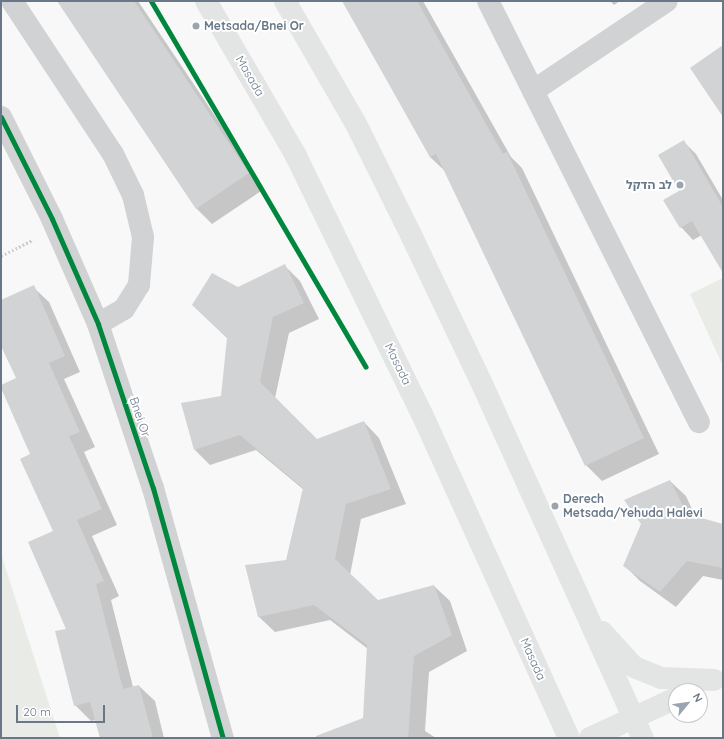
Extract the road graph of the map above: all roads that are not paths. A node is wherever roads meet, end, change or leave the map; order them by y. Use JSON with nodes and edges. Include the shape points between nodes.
{"nodes":[{"id":1,"x":12,"y":1,"type":"edge"},
{"id":2,"x":206,"y":1,"type":"edge"},
{"id":3,"x":285,"y":1,"type":"edge"},
{"id":4,"x":488,"y":1,"type":"edge"},
{"id":5,"x":667,"y":1,"type":"edge"},
{"id":6,"x":533,"y":91,"type":"junction"},
{"id":7,"x":1,"y":117,"type":"edge"},
{"id":8,"x":98,"y":324,"type":"junction"},
{"id":9,"x":699,"y":422,"type":"dead end"},
{"id":10,"x":589,"y":618,"type":"junction"},
{"id":11,"x":718,"y":677,"type":"edge"},
{"id":12,"x":706,"y":683,"type":"edge"},
{"id":13,"x":668,"y":702,"type":"edge"},
{"id":14,"x":634,"y":718,"type":"junction"},
{"id":15,"x":223,"y":738,"type":"edge"},
{"id":16,"x":569,"y":738,"type":"edge"},
{"id":17,"x":590,"y":738,"type":"edge"},
{"id":18,"x":643,"y":738,"type":"edge"}],
"edges":[{"from":1,"to":8,"type":"street","via":[[113,154],[133,195],[143,237],[139,285],[124,309]]},
{"from":2,"to":16,"type":"main road","name":"Masada","via":[[296,154],[425,421]]},
{"from":3,"to":10,"type":"main road","via":[[355,122],[483,386]]},
{"from":4,"to":6,"type":"street"},
{"from":5,"to":6,"type":"street"},
{"from":6,"to":9,"type":"street"},
{"from":7,"to":8,"type":"street","name":"Bnei Or","via":[[57,229]]},
{"from":8,"to":15,"type":"street","name":"Bnei Or","via":[[153,488]]},
{"from":10,"to":11,"type":"main road","via":[[634,667],[661,678]]},
{"from":10,"to":14,"type":"main road"},
{"from":11,"to":12,"type":"main road"},
{"from":13,"to":14,"type":"main road"},
{"from":14,"to":17,"type":"main road"},
{"from":14,"to":18,"type":"main road"}]}
